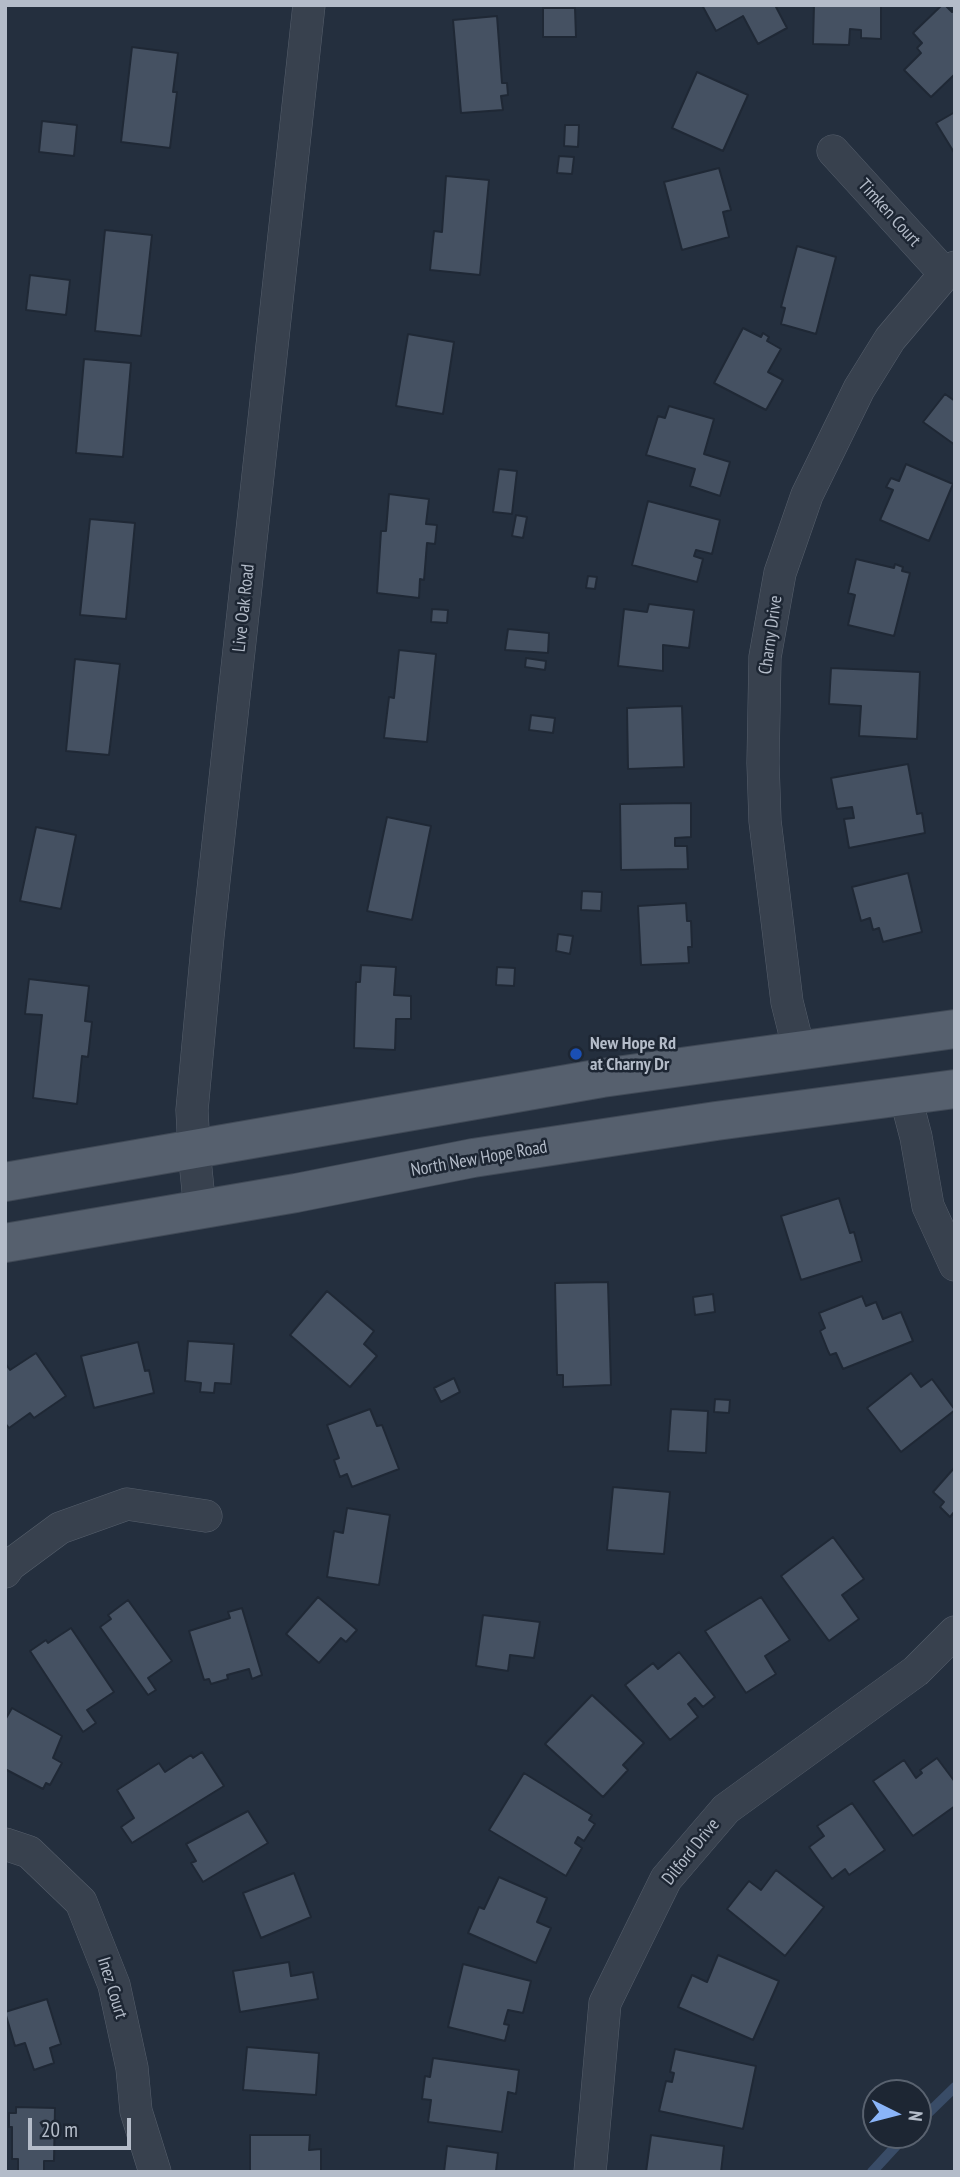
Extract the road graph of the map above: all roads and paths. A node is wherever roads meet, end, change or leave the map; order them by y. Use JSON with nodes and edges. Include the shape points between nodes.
{"nodes":[{"id":1,"x":309,"y":5,"type":"edge"},
{"id":2,"x":833,"y":151,"type":"dead end"},
{"id":3,"x":950,"y":271,"type":"edge"},
{"id":4,"x":955,"y":1029,"type":"edge"},
{"id":5,"x":799,"y":1050,"type":"junction"},
{"id":6,"x":955,"y":1089,"type":"edge"},
{"id":7,"x":905,"y":1095,"type":"junction"},
{"id":8,"x":194,"y":1150,"type":"junction"},
{"id":9,"x":5,"y":1182,"type":"edge"},
{"id":10,"x":201,"y":1210,"type":"junction"},
{"id":11,"x":5,"y":1242,"type":"edge"},
{"id":12,"x":955,"y":1265,"type":"edge"},
{"id":13,"x":206,"y":1516,"type":"dead end"},
{"id":14,"x":5,"y":1572,"type":"edge"},
{"id":15,"x":955,"y":1632,"type":"edge"},
{"id":16,"x":5,"y":1844,"type":"edge"},
{"id":17,"x":155,"y":2172,"type":"edge"},
{"id":18,"x":590,"y":2172,"type":"edge"}],
"edges":[{"from":1,"to":8,"type":"street","name":"Live Oak Road","via":[[208,936],[192,1110]]},
{"from":2,"to":3,"type":"street","name":"Timken Court"},
{"from":3,"to":5,"type":"street","name":"Charny Drive","via":[[890,339],[859,389],[807,495],[780,573],[765,657],[765,821],[787,1002]]},
{"from":4,"to":5,"type":"main road"},
{"from":5,"to":8,"type":"main road","via":[[602,1077]]},
{"from":6,"to":7,"type":"main road","name":"North New Hope Road"},
{"from":7,"to":10,"type":"main road","name":"North New Hope Road","via":[[473,1158]]},
{"from":7,"to":12,"type":"street","via":[[928,1206]]},
{"from":8,"to":9,"type":"main road"},
{"from":8,"to":10,"type":"street","name":"Live Oak Road"},
{"from":10,"to":11,"type":"main road","name":"North New Hope Road"},
{"from":13,"to":14,"type":"street","via":[[127,1504],[60,1528]]},
{"from":15,"to":18,"type":"street","name":"Dilford Drive","via":[[916,1671],[726,1809],[666,1879],[605,2003]]},
{"from":16,"to":17,"type":"street","name":"Inez Court","via":[[29,1852],[80,1902],[114,1985],[136,2111]]}]}
